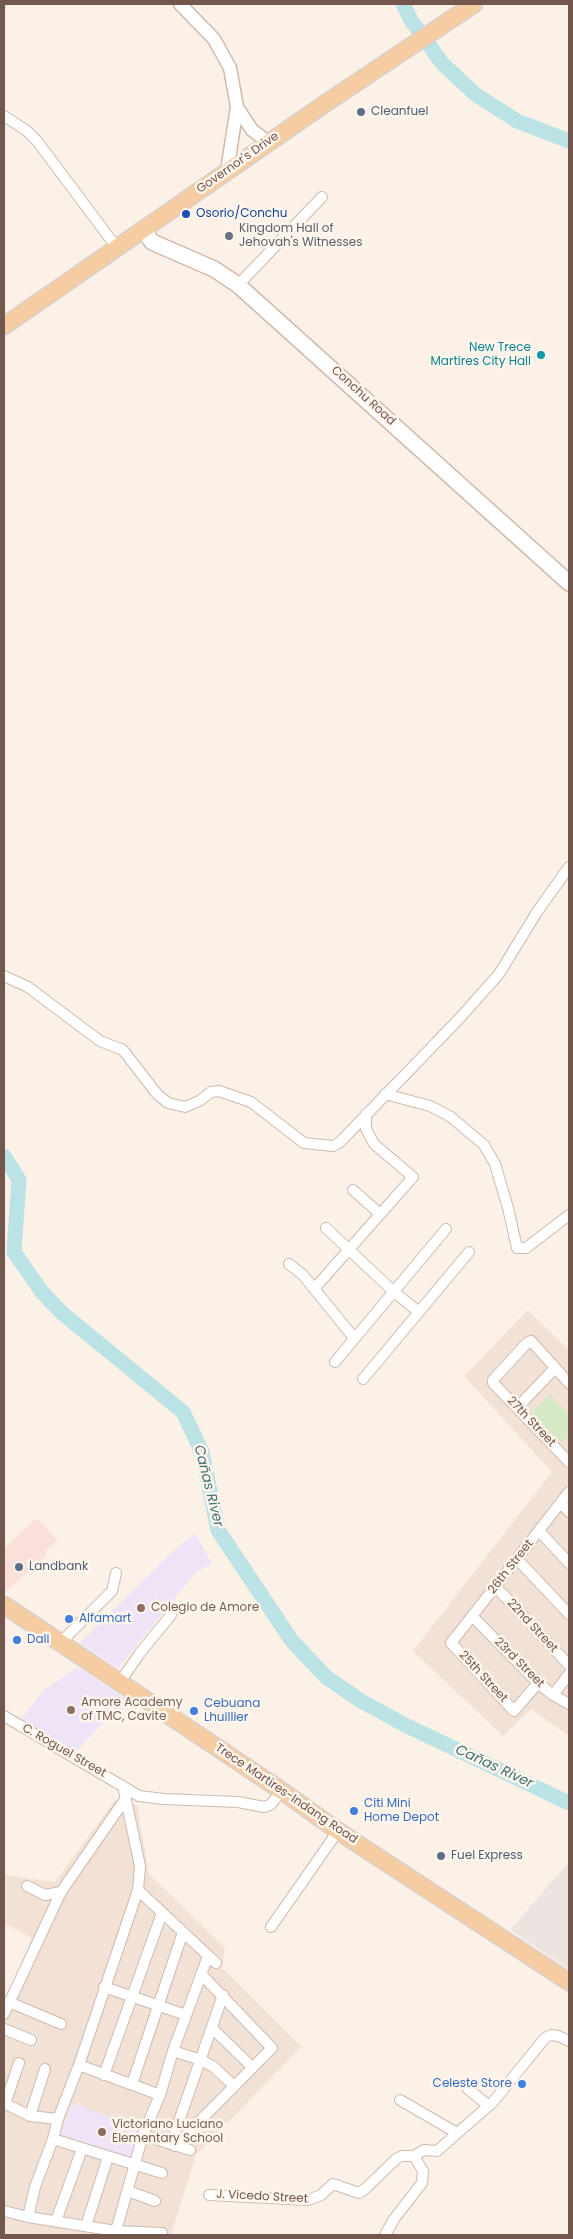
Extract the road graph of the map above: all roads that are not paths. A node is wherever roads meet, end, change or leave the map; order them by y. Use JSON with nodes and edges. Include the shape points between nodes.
{"nodes":[{"id":1,"x":180,"y":4,"type":"edge"},
{"id":2,"x":468,"y":8,"type":"edge"},
{"id":3,"x":237,"y":107,"type":"junction"},
{"id":4,"x":4,"y":116,"type":"edge"},
{"id":5,"x":268,"y":142,"type":"junction"},
{"id":6,"x":227,"y":171,"type":"junction"},
{"id":7,"x":322,"y":197,"type":"dead end"},
{"id":8,"x":143,"y":229,"type":"junction"},
{"id":9,"x":117,"y":248,"type":"junction"},
{"id":10,"x":238,"y":285,"type":"junction"},
{"id":11,"x":4,"y":326,"type":"edge"},
{"id":12,"x":569,"y":583,"type":"edge"},
{"id":13,"x":569,"y":866,"type":"edge"},
{"id":14,"x":4,"y":976,"type":"edge"},
{"id":15,"x":385,"y":1094,"type":"junction"},
{"id":16,"x":366,"y":1114,"type":"junction"},
{"id":17,"x":353,"y":1190,"type":"dead end"},
{"id":18,"x":380,"y":1214,"type":"junction"},
{"id":19,"x":569,"y":1215,"type":"edge"},
{"id":20,"x":326,"y":1228,"type":"dead end"},
{"id":21,"x":446,"y":1229,"type":"dead end"},
{"id":22,"x":350,"y":1249,"type":"junction"},
{"id":23,"x":469,"y":1252,"type":"dead end"},
{"id":24,"x":289,"y":1264,"type":"dead end"},
{"id":25,"x":314,"y":1289,"type":"junction"},
{"id":26,"x":394,"y":1292,"type":"junction"},
{"id":27,"x":420,"y":1312,"type":"junction"},
{"id":28,"x":354,"y":1338,"type":"junction"},
{"id":29,"x":335,"y":1362,"type":"dead end"},
{"id":30,"x":555,"y":1368,"type":"junction"},
{"id":31,"x":363,"y":1379,"type":"dead end"},
{"id":32,"x":569,"y":1383,"type":"edge"},
{"id":33,"x":517,"y":1408,"type":"junction"},
{"id":34,"x":569,"y":1462,"type":"edge"},
{"id":35,"x":569,"y":1492,"type":"edge"},
{"id":36,"x":561,"y":1503,"type":"junction"},
{"id":37,"x":569,"y":1512,"type":"edge"},
{"id":38,"x":539,"y":1531,"type":"junction"},
{"id":39,"x":517,"y":1559,"type":"junction"},
{"id":40,"x":569,"y":1563,"type":"edge"},
{"id":41,"x":116,"y":1573,"type":"dead end"},
{"id":42,"x":496,"y":1586,"type":"junction"},
{"id":43,"x":4,"y":1605,"type":"edge"},
{"id":44,"x":569,"y":1614,"type":"edge"},
{"id":45,"x":171,"y":1615,"type":"dead end"},
{"id":46,"x":472,"y":1616,"type":"junction"},
{"id":47,"x":61,"y":1642,"type":"junction"},
{"id":48,"x":451,"y":1643,"type":"joint"},
{"id":49,"x":569,"y":1665,"type":"edge"},
{"id":50,"x":569,"y":1674,"type":"edge"},
{"id":51,"x":120,"y":1682,"type":"junction"},
{"id":52,"x":538,"y":1683,"type":"junction"},
{"id":53,"x":553,"y":1695,"type":"junction"},
{"id":54,"x":569,"y":1704,"type":"edge"},
{"id":55,"x":4,"y":1716,"type":"edge"},
{"id":56,"x":123,"y":1786,"type":"junction"},
{"id":57,"x":282,"y":1791,"type":"junction"},
{"id":58,"x":126,"y":1798,"type":"junction"},
{"id":59,"x":338,"y":1831,"type":"junction"},
{"id":60,"x":27,"y":1886,"type":"dead end"},
{"id":61,"x":138,"y":1890,"type":"junction"},
{"id":62,"x":61,"y":1892,"type":"junction"},
{"id":63,"x":162,"y":1912,"type":"junction"},
{"id":64,"x":271,"y":1927,"type":"dead end"},
{"id":65,"x":183,"y":1932,"type":"junction"},
{"id":66,"x":201,"y":1974,"type":"junction"},
{"id":67,"x":569,"y":1982,"type":"edge"},
{"id":68,"x":104,"y":1987,"type":"junction"},
{"id":69,"x":223,"y":1995,"type":"junction"},
{"id":70,"x":133,"y":1996,"type":"junction"},
{"id":71,"x":9,"y":2002,"type":"junction"},
{"id":72,"x":160,"y":2005,"type":"junction"},
{"id":73,"x":4,"y":2014,"type":"edge"},
{"id":74,"x":186,"y":2015,"type":"junction"},
{"id":75,"x":61,"y":2024,"type":"dead end"},
{"id":76,"x":212,"y":2028,"type":"junction"},
{"id":77,"x":4,"y":2029,"type":"edge"},
{"id":78,"x":31,"y":2040,"type":"dead end"},
{"id":79,"x":569,"y":2041,"type":"edge"},
{"id":80,"x":173,"y":2051,"type":"junction"},
{"id":81,"x":201,"y":2060,"type":"junction"},
{"id":82,"x":19,"y":2063,"type":"dead end"},
{"id":83,"x":79,"y":2065,"type":"junction"},
{"id":84,"x":252,"y":2067,"type":"junction"},
{"id":85,"x":45,"y":2069,"type":"dead end"},
{"id":86,"x":104,"y":2075,"type":"junction"},
{"id":87,"x":132,"y":2084,"type":"junction"},
{"id":88,"x":234,"y":2086,"type":"junction"},
{"id":89,"x":468,"y":2089,"type":"dead end"},
{"id":90,"x":160,"y":2094,"type":"junction"},
{"id":91,"x":400,"y":2100,"type":"dead end"},
{"id":92,"x":5,"y":2106,"type":"edge"},
{"id":93,"x":489,"y":2106,"type":"junction"},
{"id":94,"x":30,"y":2116,"type":"junction"},
{"id":95,"x":58,"y":2119,"type":"junction"},
{"id":96,"x":457,"y":2133,"type":"junction"},
{"id":97,"x":144,"y":2134,"type":"junction"},
{"id":98,"x":53,"y":2140,"type":"junction"},
{"id":99,"x":173,"y":2145,"type":"junction"},
{"id":100,"x":82,"y":2149,"type":"junction"},
{"id":101,"x":190,"y":2150,"type":"dead end"},
{"id":102,"x":414,"y":2156,"type":"junction"},
{"id":103,"x":108,"y":2157,"type":"junction"},
{"id":104,"x":135,"y":2165,"type":"junction"},
{"id":105,"x":162,"y":2173,"type":"dead end"},
{"id":106,"x":128,"y":2191,"type":"junction"},
{"id":107,"x":209,"y":2195,"type":"dead end"},
{"id":108,"x":155,"y":2202,"type":"dead end"},
{"id":109,"x":4,"y":2211,"type":"edge"},
{"id":110,"x":28,"y":2217,"type":"junction"},
{"id":111,"x":56,"y":2221,"type":"junction"},
{"id":112,"x":86,"y":2226,"type":"junction"},
{"id":113,"x":116,"y":2230,"type":"junction"},
{"id":114,"x":162,"y":2233,"type":"dead end"},
{"id":115,"x":385,"y":2235,"type":"edge"}],
"edges":[{"from":1,"to":3,"type":"street","via":[[223,53],[232,73]]},
{"from":2,"to":5,"type":"main road","name":"Governor's Drive"},
{"from":3,"to":5,"type":"street","via":[[252,130]]},
{"from":3,"to":6,"type":"street"},
{"from":4,"to":9,"type":"street","via":[[37,141]]},
{"from":5,"to":6,"type":"main road","name":"Governor's Drive"},
{"from":6,"to":8,"type":"main road","name":"Governor's Drive"},
{"from":7,"to":10,"type":"street"},
{"from":8,"to":9,"type":"main road","name":"Governor's Drive"},
{"from":8,"to":10,"type":"main road","name":"Conchu Road","via":[[152,242],[210,267]]},
{"from":9,"to":11,"type":"main road","name":"Governor's Drive"},
{"from":10,"to":12,"type":"main road","name":"Conchu Road"},
{"from":13,"to":15,"type":"street","via":[[499,974]]},
{"from":14,"to":16,"type":"street","via":[[28,987],[100,1041],[123,1050],[168,1104],[185,1107],[199,1102],[211,1092],[219,1091],[251,1102],[304,1143],[316,1146],[339,1143]]},
{"from":15,"to":16,"type":"street"},
{"from":15,"to":19,"type":"street","via":[[440,1111],[484,1145],[496,1164],[517,1248],[526,1248]]},
{"from":16,"to":18,"type":"street","via":[[366,1129],[374,1144],[413,1177]]},
{"from":17,"to":18,"type":"street"},
{"from":18,"to":22,"type":"street"},
{"from":20,"to":22,"type":"street"},
{"from":21,"to":26,"type":"street"},
{"from":22,"to":25,"type":"street"},
{"from":22,"to":26,"type":"street"},
{"from":23,"to":27,"type":"street"},
{"from":24,"to":25,"type":"street"},
{"from":25,"to":28,"type":"street"},
{"from":26,"to":27,"type":"street"},
{"from":26,"to":28,"type":"street"},
{"from":27,"to":31,"type":"street"},
{"from":28,"to":29,"type":"street"},
{"from":30,"to":32,"type":"street"},
{"from":30,"to":33,"type":"street"},
{"from":30,"to":33,"type":"street","name":"27th Street","via":[[532,1342],[527,1342],[493,1379],[493,1383]]},
{"from":33,"to":34,"type":"street","name":"27th Street"},
{"from":35,"to":36,"type":"street","name":"26th Street"},
{"from":36,"to":37,"type":"street"},
{"from":36,"to":38,"type":"street","name":"26th Street"},
{"from":38,"to":39,"type":"street","name":"26th Street"},
{"from":38,"to":40,"type":"street"},
{"from":39,"to":42,"type":"street","name":"26th Street"},
{"from":39,"to":44,"type":"street"},
{"from":41,"to":47,"type":"street","via":[[112,1591]]},
{"from":42,"to":46,"type":"street","name":"26th Street"},
{"from":42,"to":49,"type":"street","name":"22nd Street"},
{"from":43,"to":47,"type":"main road","name":"Trece Martires-Indang Road"},
{"from":45,"to":51,"type":"street"},
{"from":46,"to":48,"type":"street","name":"26th Street"},
{"from":46,"to":52,"type":"street","name":"23rd Street"},
{"from":47,"to":51,"type":"main road","name":"Trece Martires-Indang Road"},
{"from":48,"to":52,"type":"street","name":"25th Street","via":[[514,1710]]},
{"from":50,"to":53,"type":"street"},
{"from":51,"to":57,"type":"main road","name":"Trece Martires-Indang Road"},
{"from":52,"to":53,"type":"street","name":"23rd Street"},
{"from":53,"to":54,"type":"street","name":"23rd Street"},
{"from":55,"to":56,"type":"street","name":"C. Roguel Street"},
{"from":56,"to":57,"type":"street","name":"C. Roguel Street","via":[[134,1794],[151,1798],[242,1802],[264,1807]]},
{"from":56,"to":58,"type":"street"},
{"from":57,"to":59,"type":"main road","name":"Trece Martires-Indang Road"},
{"from":58,"to":61,"type":"street","via":[[140,1866]]},
{"from":58,"to":62,"type":"street"},
{"from":59,"to":64,"type":"street"},
{"from":59,"to":67,"type":"main road","name":"Trece Martires-Indang Road"},
{"from":60,"to":62,"type":"street","via":[[45,1895]]},
{"from":61,"to":63,"type":"street"},
{"from":61,"to":68,"type":"street"},
{"from":62,"to":71,"type":"street"},
{"from":63,"to":65,"type":"street"},
{"from":63,"to":70,"type":"street"},
{"from":65,"to":66,"type":"street","via":[[212,1960]]},
{"from":65,"to":72,"type":"street"},
{"from":66,"to":69,"type":"street"},
{"from":66,"to":74,"type":"street"},
{"from":68,"to":70,"type":"street"},
{"from":68,"to":83,"type":"street"},
{"from":69,"to":76,"type":"street"},
{"from":69,"to":84,"type":"street","via":[[272,2048]]},
{"from":70,"to":72,"type":"street"},
{"from":70,"to":86,"type":"street"},
{"from":71,"to":73,"type":"street"},
{"from":71,"to":75,"type":"street"},
{"from":72,"to":74,"type":"street"},
{"from":72,"to":87,"type":"street"},
{"from":74,"to":80,"type":"street"},
{"from":76,"to":81,"type":"street"},
{"from":76,"to":84,"type":"street"},
{"from":77,"to":78,"type":"street"},
{"from":79,"to":93,"type":"street","name":"J. Vicedo Street","via":[[551,2035],[545,2038]]},
{"from":80,"to":81,"type":"street"},
{"from":80,"to":90,"type":"street"},
{"from":81,"to":88,"type":"street","via":[[214,2067]]},
{"from":81,"to":99,"type":"street"},
{"from":82,"to":92,"type":"street"},
{"from":83,"to":86,"type":"street"},
{"from":83,"to":95,"type":"street"},
{"from":84,"to":88,"type":"street"},
{"from":85,"to":94,"type":"street"},
{"from":86,"to":87,"type":"street"},
{"from":87,"to":90,"type":"street"},
{"from":88,"to":99,"type":"street"},
{"from":89,"to":93,"type":"street"},
{"from":90,"to":97,"type":"street"},
{"from":91,"to":96,"type":"street"},
{"from":92,"to":94,"type":"street"},
{"from":93,"to":96,"type":"street","name":"J. Vicedo Street"},
{"from":94,"to":95,"type":"street"},
{"from":95,"to":98,"type":"street"},
{"from":96,"to":102,"type":"street","name":"J. Vicedo Street","via":[[437,2151],[421,2151]]},
{"from":97,"to":99,"type":"street"},
{"from":97,"to":104,"type":"street"},
{"from":98,"to":100,"type":"street"},
{"from":98,"to":110,"type":"street","via":[[35,2187]]},
{"from":99,"to":101,"type":"street"},
{"from":100,"to":103,"type":"street"},
{"from":100,"to":111,"type":"street"},
{"from":102,"to":107,"type":"street","name":"J. Vicedo Street","via":[[396,2159],[359,2193],[333,2184],[321,2195],[308,2200]]},
{"from":102,"to":115,"type":"street","via":[[423,2171],[422,2183]]},
{"from":103,"to":104,"type":"street"},
{"from":103,"to":112,"type":"street"},
{"from":104,"to":105,"type":"street"},
{"from":104,"to":106,"type":"street"},
{"from":106,"to":108,"type":"street"},
{"from":106,"to":113,"type":"street"},
{"from":109,"to":110,"type":"street"},
{"from":110,"to":111,"type":"street"},
{"from":111,"to":112,"type":"street"},
{"from":112,"to":113,"type":"street"},
{"from":113,"to":114,"type":"street"}]}
